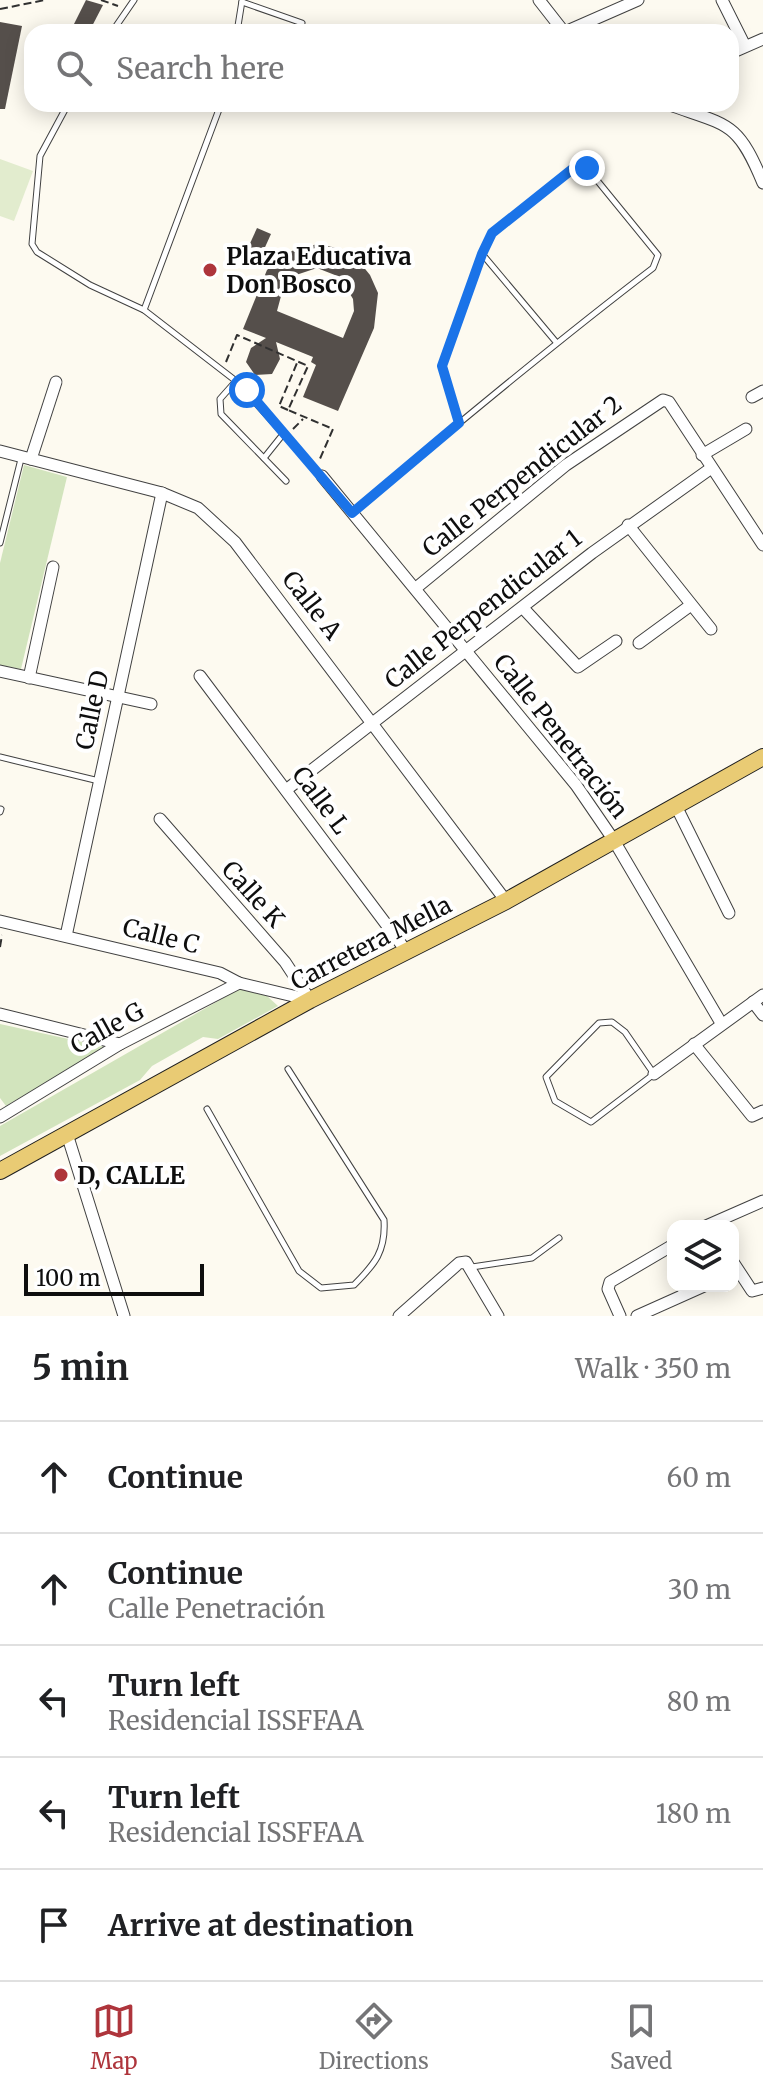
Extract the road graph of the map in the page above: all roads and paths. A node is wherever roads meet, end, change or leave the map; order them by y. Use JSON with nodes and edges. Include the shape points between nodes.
{"nodes":[{"id":1,"x":45,"y":0,"type":"edge"},
{"id":2,"x":101,"y":0,"type":"edge"},
{"id":3,"x":134,"y":0,"type":"edge"},
{"id":4,"x":539,"y":0,"type":"edge"},
{"id":5,"x":638,"y":0,"type":"edge"},
{"id":6,"x":722,"y":0,"type":"edge"},
{"id":7,"x":242,"y":1,"type":"edge"},
{"id":8,"x":0,"y":9,"type":"edge"},
{"id":9,"x":126,"y":11,"type":"junction"},
{"id":10,"x":302,"y":23,"type":"dead end"},
{"id":11,"x":117,"y":24,"type":"edge"},
{"id":12,"x":238,"y":24,"type":"edge"},
{"id":13,"x":558,"y":24,"type":"edge"},
{"id":14,"x":583,"y":24,"type":"edge"},
{"id":15,"x":734,"y":24,"type":"edge"},
{"id":16,"x":739,"y":34,"type":"edge"},
{"id":17,"x":763,"y":39,"type":"edge"},
{"id":18,"x":745,"y":46,"type":"junction"},
{"id":19,"x":739,"y":49,"type":"edge"},
{"id":20,"x":64,"y":112,"type":"edge"},
{"id":21,"x":218,"y":112,"type":"edge"},
{"id":22,"x":688,"y":112,"type":"edge"},
{"id":23,"x":758,"y":156,"type":"edge"},
{"id":24,"x":763,"y":183,"type":"edge"},
{"id":25,"x":482,"y":254,"type":"junction"},
{"id":26,"x":144,"y":310,"type":"junction"},
{"id":27,"x":556,"y":342,"type":"junction"},
{"id":28,"x":297,"y":362,"type":"junction"},
{"id":29,"x":222,"y":371,"type":"junction"},
{"id":30,"x":236,"y":381,"type":"junction"},
{"id":31,"x":56,"y":382,"type":"dead end"},
{"id":32,"x":763,"y":391,"type":"edge"},
{"id":33,"x":752,"y":397,"type":"dead end"},
{"id":34,"x":288,"y":410,"type":"junction"},
{"id":35,"x":305,"y":418,"type":"junction"},
{"id":36,"x":459,"y":423,"type":"junction"},
{"id":37,"x":746,"y":429,"type":"dead end"},
{"id":38,"x":285,"y":434,"type":"junction"},
{"id":39,"x":0,"y":451,"type":"edge"},
{"id":40,"x":702,"y":455,"type":"junction"},
{"id":41,"x":26,"y":458,"type":"junction"},
{"id":42,"x":264,"y":458,"type":"junction"},
{"id":43,"x":710,"y":469,"type":"junction"},
{"id":44,"x":318,"y":472,"type":"junction"},
{"id":45,"x":286,"y":481,"type":"dead end"},
{"id":46,"x":162,"y":493,"type":"junction"},
{"id":47,"x":352,"y":513,"type":"junction"},
{"id":48,"x":628,"y":525,"type":"junction"},
{"id":49,"x":0,"y":543,"type":"edge"},
{"id":50,"x":763,"y":545,"type":"edge"},
{"id":51,"x":53,"y":567,"type":"dead end"},
{"id":52,"x":416,"y":588,"type":"junction"},
{"id":53,"x":691,"y":605,"type":"junction"},
{"id":54,"x":523,"y":608,"type":"junction"},
{"id":55,"x":711,"y":629,"type":"dead end"},
{"id":56,"x":616,"y":641,"type":"dead end"},
{"id":57,"x":639,"y":643,"type":"dead end"},
{"id":58,"x":467,"y":652,"type":"junction"},
{"id":59,"x":0,"y":671,"type":"edge"},
{"id":60,"x":200,"y":676,"type":"dead end"},
{"id":61,"x":29,"y":678,"type":"junction"},
{"id":62,"x":117,"y":697,"type":"junction"},
{"id":63,"x":151,"y":704,"type":"dead end"},
{"id":64,"x":372,"y":721,"type":"junction"},
{"id":65,"x":0,"y":757,"type":"edge"},
{"id":66,"x":763,"y":757,"type":"edge"},
{"id":67,"x":99,"y":781,"type":"junction"},
{"id":68,"x":286,"y":790,"type":"junction"},
{"id":69,"x":675,"y":804,"type":"junction"},
{"id":70,"x":160,"y":819,"type":"dead end"},
{"id":71,"x":613,"y":839,"type":"junction"},
{"id":72,"x":506,"y":901,"type":"junction"},
{"id":73,"x":729,"y":913,"type":"dead end"},
{"id":74,"x":0,"y":921,"type":"edge"},
{"id":75,"x":66,"y":936,"type":"junction"},
{"id":76,"x":407,"y":952,"type":"junction"},
{"id":77,"x":239,"y":983,"type":"junction"},
{"id":78,"x":758,"y":999,"type":"edge"},
{"id":79,"x":310,"y":1000,"type":"junction"},
{"id":80,"x":0,"y":1014,"type":"edge"},
{"id":81,"x":763,"y":1015,"type":"edge"},
{"id":82,"x":721,"y":1023,"type":"junction"},
{"id":83,"x":120,"y":1044,"type":"junction"},
{"id":84,"x":694,"y":1044,"type":"junction"},
{"id":85,"x":288,"y":1069,"type":"dead end"},
{"id":86,"x":654,"y":1074,"type":"junction"},
{"id":87,"x":207,"y":1109,"type":"dead end"},
{"id":88,"x":758,"y":1114,"type":"edge"},
{"id":89,"x":0,"y":1116,"type":"edge"},
{"id":90,"x":67,"y":1134,"type":"junction"},
{"id":91,"x":0,"y":1171,"type":"edge"},
{"id":92,"x":763,"y":1201,"type":"edge"},
{"id":93,"x":720,"y":1220,"type":"edge"},
{"id":94,"x":559,"y":1238,"type":"dead end"},
{"id":95,"x":667,"y":1249,"type":"edge"},
{"id":96,"x":469,"y":1265,"type":"junction"},
{"id":97,"x":739,"y":1274,"type":"edge"},
{"id":98,"x":763,"y":1288,"type":"edge"},
{"id":99,"x":691,"y":1292,"type":"edge"},
{"id":100,"x":124,"y":1316,"type":"edge"},
{"id":101,"x":399,"y":1316,"type":"edge"},
{"id":102,"x":498,"y":1316,"type":"edge"},
{"id":103,"x":620,"y":1316,"type":"edge"},
{"id":104,"x":637,"y":1316,"type":"edge"}],
"edges":[{"from":1,"to":8,"type":"path"},
{"from":2,"to":9,"type":"path"},
{"from":3,"to":9,"type":"lane"},
{"from":4,"to":13,"type":"street"},
{"from":5,"to":14,"type":"street"},
{"from":6,"to":15,"type":"street"},
{"from":7,"to":10,"type":"lane"},
{"from":7,"to":12,"type":"lane"},
{"from":9,"to":11,"type":"lane"},
{"from":16,"to":18,"type":"street"},
{"from":17,"to":18,"type":"street"},
{"from":18,"to":19,"type":"street"},
{"from":20,"to":26,"type":"lane","via":[[40,156],[32,244],[47,261]]},
{"from":21,"to":26,"type":"lane"},
{"from":22,"to":23,"type":"street","via":[[735,130]]},
{"from":23,"to":24,"type":"street"},
{"from":25,"to":27,"type":"lane"},
{"from":25,"to":27,"type":"lane","via":[[492,233],[575,167],[587,168],[658,255],[653,268]]},
{"from":25,"to":36,"type":"lane","via":[[442,366]]},
{"from":26,"to":29,"type":"lane"},
{"from":27,"to":36,"type":"lane"},
{"from":28,"to":29,"type":"path","via":[[237,335]]},
{"from":28,"to":34,"type":"path","via":[[279,406]]},
{"from":28,"to":34,"type":"path","via":[[308,366]]},
{"from":29,"to":30,"type":"lane"},
{"from":30,"to":38,"type":"lane"},
{"from":30,"to":42,"type":"lane","via":[[220,399],[221,414]]},
{"from":31,"to":41,"type":"street"},
{"from":32,"to":33,"type":"street"},
{"from":34,"to":35,"type":"path"},
{"from":35,"to":38,"type":"path"},
{"from":35,"to":44,"type":"path","via":[[333,429]]},
{"from":36,"to":47,"type":"lane"},
{"from":37,"to":40,"type":"street"},
{"from":38,"to":42,"type":"lane"},
{"from":38,"to":44,"type":"lane"},
{"from":39,"to":41,"type":"street","name":"Calle A"},
{"from":40,"to":43,"type":"street"},
{"from":40,"to":52,"type":"street","name":"Calle Perpendicular 2","via":[[669,402],[657,400],[566,465]]},
{"from":41,"to":46,"type":"street","name":"Calle A"},
{"from":41,"to":49,"type":"lane"},
{"from":42,"to":45,"type":"lane"},
{"from":43,"to":48,"type":"street","name":"Calle Perpendicular 1"},
{"from":43,"to":50,"type":"street"},
{"from":44,"to":47,"type":"street","name":"Calle Penetración"},
{"from":46,"to":62,"type":"street","name":"Calle D"},
{"from":46,"to":64,"type":"street","name":"Calle A","via":[[198,508],[235,542]]},
{"from":47,"to":52,"type":"street","name":"Calle Penetración"},
{"from":48,"to":53,"type":"street"},
{"from":48,"to":54,"type":"street","name":"Calle Perpendicular 1"},
{"from":51,"to":61,"type":"street"},
{"from":52,"to":58,"type":"street","name":"Calle Penetración"},
{"from":53,"to":55,"type":"street"},
{"from":53,"to":57,"type":"street"},
{"from":54,"to":56,"type":"street","via":[[575,665]]},
{"from":54,"to":58,"type":"street","name":"Calle Perpendicular 1"},
{"from":58,"to":64,"type":"street","name":"Calle Perpendicular 1"},
{"from":58,"to":71,"type":"street","name":"Calle Penetración","via":[[576,785]]},
{"from":59,"to":61,"type":"street"},
{"from":60,"to":68,"type":"street","name":"Calle L"},
{"from":61,"to":62,"type":"street"},
{"from":62,"to":63,"type":"street"},
{"from":62,"to":67,"type":"street","name":"Calle D"},
{"from":64,"to":68,"type":"street","name":"Calle Perpendicular 1"},
{"from":64,"to":72,"type":"street","name":"Calle A"},
{"from":65,"to":67,"type":"lane"},
{"from":66,"to":69,"type":"main road","name":"Carretera Mella"},
{"from":67,"to":75,"type":"street","name":"Calle D"},
{"from":68,"to":76,"type":"street","name":"Calle L"},
{"from":69,"to":71,"type":"main road","name":"Carretera Mella"},
{"from":69,"to":73,"type":"street"},
{"from":70,"to":79,"type":"street","name":"Calle K","via":[[285,962]]},
{"from":71,"to":72,"type":"main road","name":"Carretera Mella"},
{"from":71,"to":82,"type":"street","name":"Calle Penetración"},
{"from":72,"to":76,"type":"main road","name":"Carretera Mella"},
{"from":74,"to":75,"type":"street","name":"Calle C"},
{"from":75,"to":77,"type":"street","name":"Calle C","via":[[220,973]]},
{"from":76,"to":79,"type":"main road","name":"Carretera Mella"},
{"from":77,"to":79,"type":"street","name":"Calle C"},
{"from":77,"to":83,"type":"street","name":"Calle G"},
{"from":78,"to":81,"type":"street"},
{"from":78,"to":82,"type":"street"},
{"from":79,"to":90,"type":"main road","name":"Carretera Mella"},
{"from":80,"to":83,"type":"street"},
{"from":82,"to":84,"type":"street"},
{"from":83,"to":89,"type":"street","name":"Calle G"},
{"from":84,"to":86,"type":"street"},
{"from":84,"to":88,"type":"street"},
{"from":85,"to":87,"type":"lane","via":[[384,1220],[385,1243],[375,1265],[354,1285],[321,1288],[299,1271]]},
{"from":86,"to":86,"type":"lane","via":[[612,1022],[599,1023],[546,1077],[555,1101],[591,1122]]},
{"from":90,"to":91,"type":"main road","name":"Carretera Mella"},
{"from":90,"to":100,"type":"street"},
{"from":92,"to":93,"type":"street"},
{"from":94,"to":96,"type":"lane","via":[[532,1258]]},
{"from":95,"to":103,"type":"street","via":[[610,1282]]},
{"from":96,"to":101,"type":"street","via":[[459,1263]]},
{"from":96,"to":102,"type":"street"},
{"from":97,"to":98,"type":"street","via":[[752,1291]]},
{"from":99,"to":104,"type":"street"}]}
